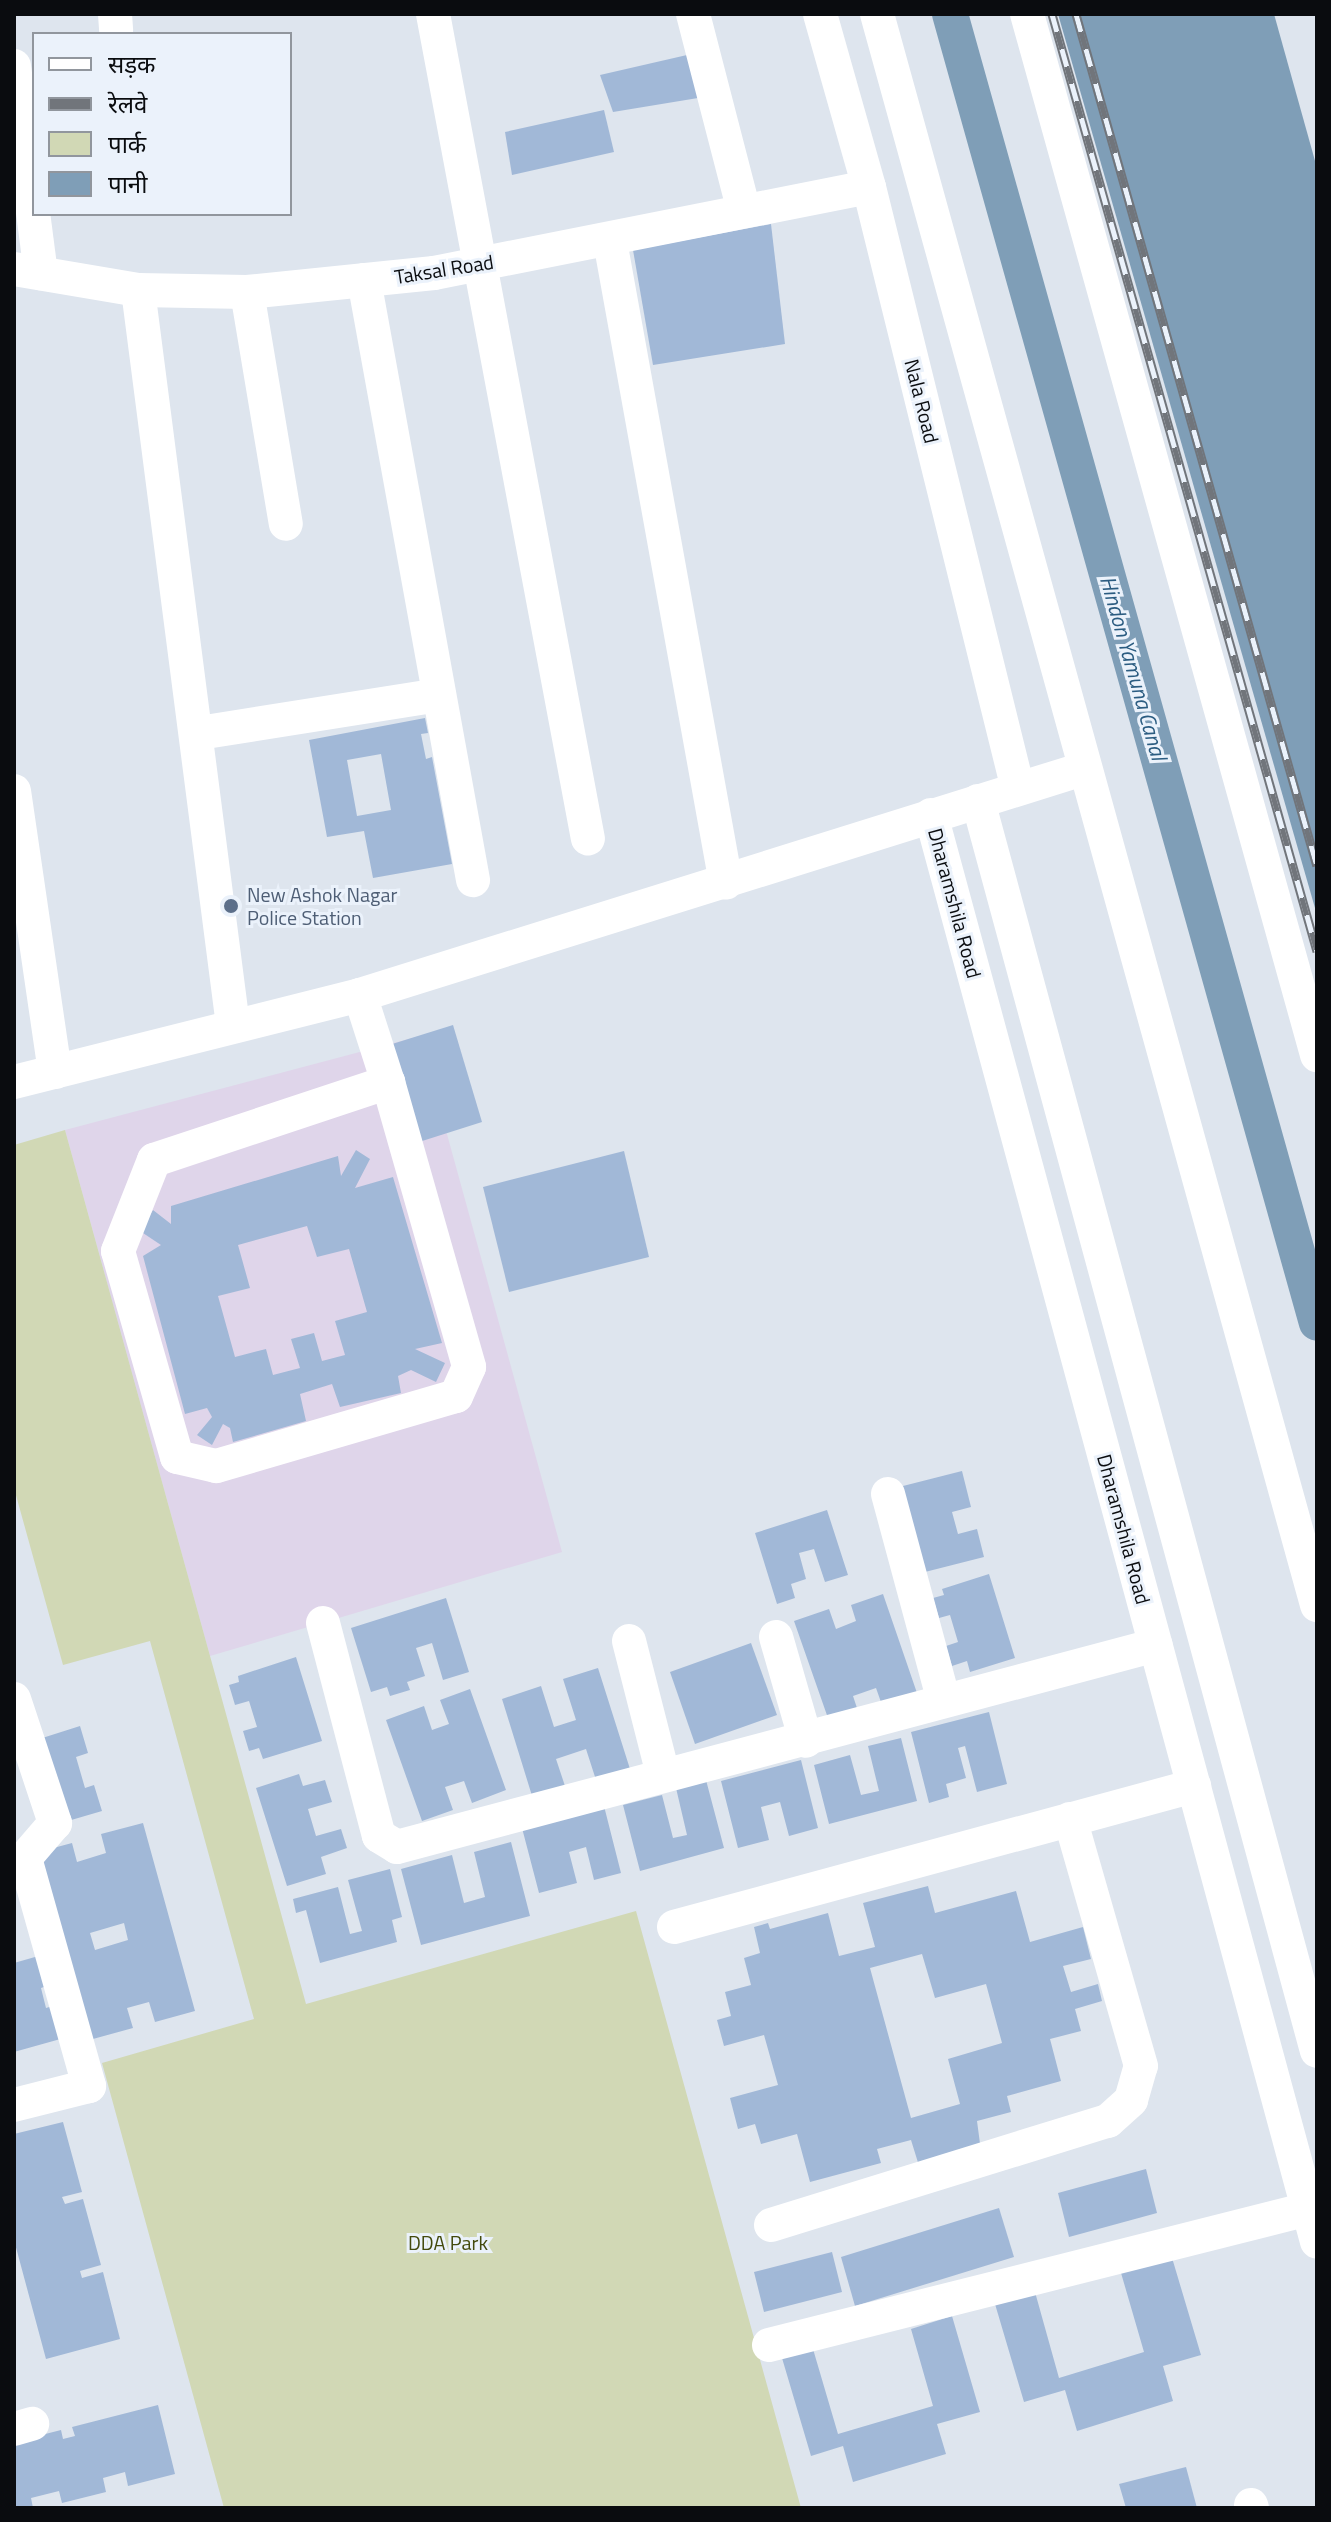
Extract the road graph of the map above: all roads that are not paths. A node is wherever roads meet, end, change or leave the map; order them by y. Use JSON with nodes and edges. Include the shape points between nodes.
{"nodes":[{"id":1,"x":433,"y":14,"type":"edge"},
{"id":2,"x":693,"y":14,"type":"edge"},
{"id":3,"x":820,"y":14,"type":"edge"},
{"id":4,"x":877,"y":14,"type":"edge"},
{"id":5,"x":1027,"y":14,"type":"edge"},
{"id":6,"x":14,"y":66,"type":"edge"},
{"id":7,"x":869,"y":187,"type":"junction"},
{"id":8,"x":744,"y":211,"type":"junction"},
{"id":9,"x":610,"y":241,"type":"junction"},
{"id":10,"x":481,"y":264,"type":"junction"},
{"id":11,"x":28,"y":271,"type":"edge"},
{"id":12,"x":364,"y":280,"type":"junction"},
{"id":13,"x":138,"y":290,"type":"junction"},
{"id":14,"x":247,"y":292,"type":"junction"},
{"id":15,"x":286,"y":524,"type":"dead end"},
{"id":16,"x":439,"y":695,"type":"junction"},
{"id":17,"x":199,"y":733,"type":"junction"},
{"id":18,"x":1083,"y":769,"type":"junction"},
{"id":19,"x":1018,"y":789,"type":"junction"},
{"id":20,"x":14,"y":791,"type":"edge"},
{"id":21,"x":978,"y":801,"type":"junction"},
{"id":22,"x":931,"y":815,"type":"junction"},
{"id":23,"x":588,"y":839,"type":"dead end"},
{"id":24,"x":473,"y":880,"type":"dead end"},
{"id":25,"x":726,"y":883,"type":"junction"},
{"id":26,"x":360,"y":995,"type":"junction"},
{"id":27,"x":233,"y":1025,"type":"junction"},
{"id":28,"x":1317,"y":1055,"type":"edge"},
{"id":29,"x":55,"y":1072,"type":"junction"},
{"id":30,"x":14,"y":1082,"type":"edge"},
{"id":31,"x":388,"y":1082,"type":"junction"},
{"id":32,"x":888,"y":1494,"type":"dead end"},
{"id":33,"x":1317,"y":1605,"type":"edge"},
{"id":34,"x":323,"y":1623,"type":"dead end"},
{"id":35,"x":776,"y":1637,"type":"dead end"},
{"id":36,"x":629,"y":1641,"type":"dead end"},
{"id":37,"x":1156,"y":1645,"type":"junction"},
{"id":38,"x":14,"y":1699,"type":"edge"},
{"id":39,"x":944,"y":1701,"type":"junction"},
{"id":40,"x":806,"y":1741,"type":"junction"},
{"id":41,"x":663,"y":1774,"type":"junction"},
{"id":42,"x":1194,"y":1786,"type":"junction"},
{"id":43,"x":1070,"y":1819,"type":"junction"},
{"id":44,"x":674,"y":1927,"type":"dead end"},
{"id":45,"x":1317,"y":2051,"type":"edge"},
{"id":46,"x":14,"y":2105,"type":"edge"},
{"id":47,"x":1308,"y":2209,"type":"junction"},
{"id":48,"x":771,"y":2225,"type":"dead end"},
{"id":49,"x":1317,"y":2242,"type":"edge"},
{"id":50,"x":769,"y":2345,"type":"dead end"}],
"edges":[{"from":1,"to":10,"type":"street"},
{"from":2,"to":8,"type":"street"},
{"from":3,"to":7,"type":"street","name":"Nala Road"},
{"from":4,"to":18,"type":"street"},
{"from":5,"to":28,"type":"street"},
{"from":6,"to":11,"type":"street"},
{"from":7,"to":8,"type":"street","name":"Taksal Road"},
{"from":7,"to":19,"type":"street","name":"Nala Road"},
{"from":8,"to":9,"type":"street","name":"Taksal Road"},
{"from":9,"to":10,"type":"street","name":"Taksal Road"},
{"from":9,"to":25,"type":"street"},
{"from":10,"to":12,"type":"street","name":"Taksal Road"},
{"from":10,"to":23,"type":"street"},
{"from":11,"to":13,"type":"street","name":"Taksal Road"},
{"from":12,"to":14,"type":"street","name":"Taksal Road"},
{"from":12,"to":16,"type":"street"},
{"from":13,"to":14,"type":"street","name":"Taksal Road"},
{"from":13,"to":17,"type":"street"},
{"from":14,"to":15,"type":"street"},
{"from":16,"to":17,"type":"street"},
{"from":16,"to":24,"type":"street"},
{"from":17,"to":27,"type":"street"},
{"from":18,"to":19,"type":"street"},
{"from":18,"to":33,"type":"street"},
{"from":19,"to":21,"type":"street"},
{"from":20,"to":29,"type":"street"},
{"from":21,"to":22,"type":"street"},
{"from":21,"to":45,"type":"street"},
{"from":22,"to":25,"type":"street"},
{"from":22,"to":37,"type":"street","name":"Dharamshila Road"},
{"from":25,"to":26,"type":"street"},
{"from":26,"to":27,"type":"street"},
{"from":26,"to":31,"type":"street"},
{"from":27,"to":29,"type":"street"},
{"from":29,"to":30,"type":"street"},
{"from":31,"to":31,"type":"street","via":[[469,1367],[456,1396],[216,1466],[177,1457],[118,1251],[154,1160]]},
{"from":32,"to":39,"type":"street"},
{"from":34,"to":41,"type":"street","via":[[379,1836],[390,1846]]},
{"from":35,"to":40,"type":"street"},
{"from":36,"to":41,"type":"street"},
{"from":37,"to":39,"type":"street"},
{"from":37,"to":42,"type":"street","name":"Dharamshila Road"},
{"from":38,"to":46,"type":"street","via":[[55,1823],[25,1858],[89,2086]]},
{"from":39,"to":40,"type":"street"},
{"from":40,"to":41,"type":"street"},
{"from":42,"to":43,"type":"street"},
{"from":42,"to":47,"type":"street","name":"Dharamshila Road"},
{"from":43,"to":44,"type":"street"},
{"from":43,"to":48,"type":"street","via":[[1141,2066],[1131,2100],[1108,2121]]},
{"from":47,"to":49,"type":"street","name":"Dharamshila Road"},
{"from":47,"to":50,"type":"street"}]}
